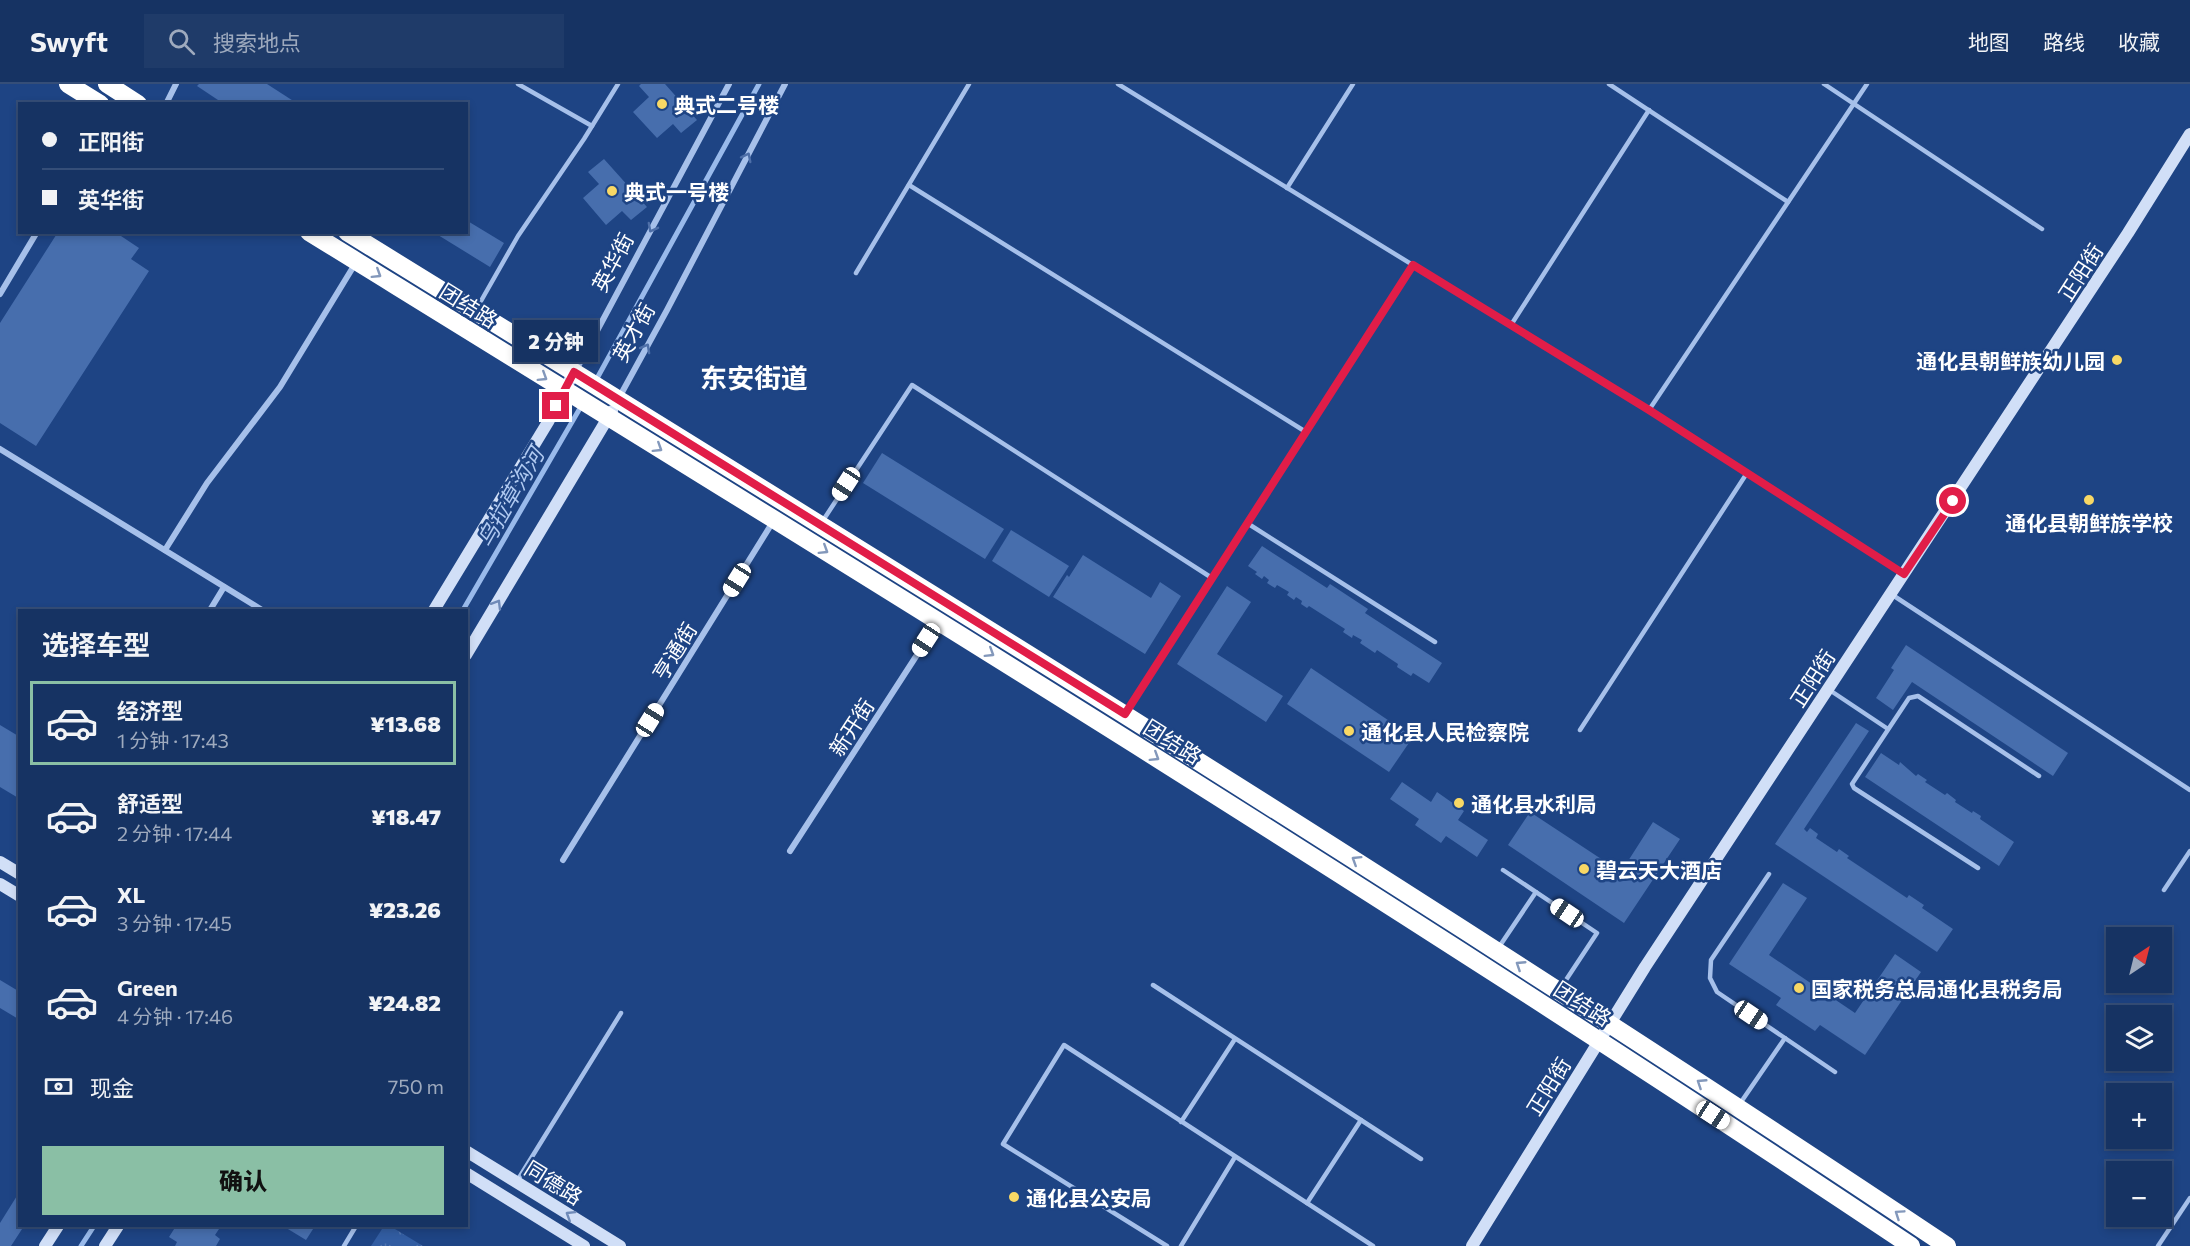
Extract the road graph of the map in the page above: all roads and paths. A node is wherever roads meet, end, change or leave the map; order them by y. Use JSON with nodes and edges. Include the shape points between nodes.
{"nodes":[{"id":1,"x":68,"y":84,"type":"edge"},
{"id":2,"x":107,"y":84,"type":"edge"},
{"id":3,"x":176,"y":84,"type":"edge"},
{"id":4,"x":518,"y":84,"type":"edge"},
{"id":5,"x":618,"y":84,"type":"edge"},
{"id":6,"x":729,"y":84,"type":"edge"},
{"id":7,"x":785,"y":84,"type":"edge"},
{"id":8,"x":969,"y":84,"type":"edge"},
{"id":9,"x":1118,"y":84,"type":"edge"},
{"id":10,"x":1353,"y":84,"type":"edge"},
{"id":11,"x":1609,"y":84,"type":"edge"},
{"id":12,"x":1824,"y":84,"type":"edge"},
{"id":13,"x":1867,"y":84,"type":"edge"},
{"id":14,"x":97,"y":102,"type":"edge"},
{"id":15,"x":135,"y":102,"type":"edge"},
{"id":16,"x":167,"y":102,"type":"edge"},
{"id":17,"x":1854,"y":104,"type":"junction"},
{"id":18,"x":1649,"y":110,"type":"junction"},
{"id":19,"x":592,"y":126,"type":"junction"},
{"id":20,"x":2190,"y":134,"type":"edge"},
{"id":21,"x":909,"y":185,"type":"junction"},
{"id":22,"x":1287,"y":188,"type":"junction"},
{"id":23,"x":1788,"y":202,"type":"junction"},
{"id":24,"x":2042,"y":229,"type":"dead end"},
{"id":25,"x":36,"y":234,"type":"edge"},
{"id":26,"x":312,"y":234,"type":"edge"},
{"id":27,"x":350,"y":234,"type":"edge"},
{"id":28,"x":356,"y":262,"type":"junction"},
{"id":29,"x":1413,"y":265,"type":"junction"},
{"id":30,"x":856,"y":273,"type":"dead end"},
{"id":31,"x":0,"y":294,"type":"edge"},
{"id":32,"x":475,"y":311,"type":"junction"},
{"id":33,"x":1511,"y":325,"type":"junction"},
{"id":34,"x":574,"y":372,"type":"junction"},
{"id":35,"x":565,"y":390,"type":"junction"},
{"id":36,"x":618,"y":399,"type":"junction"},
{"id":37,"x":1649,"y":410,"type":"junction"},
{"id":38,"x":608,"y":417,"type":"junction"},
{"id":39,"x":1306,"y":432,"type":"junction"},
{"id":40,"x":0,"y":449,"type":"edge"},
{"id":41,"x":1747,"y":473,"type":"junction"},
{"id":42,"x":775,"y":520,"type":"junction"},
{"id":43,"x":820,"y":524,"type":"junction"},
{"id":44,"x":1247,"y":524,"type":"junction"},
{"id":45,"x":165,"y":550,"type":"junction"},
{"id":46,"x":1904,"y":574,"type":"junction"},
{"id":47,"x":1212,"y":578,"type":"junction"},
{"id":48,"x":224,"y":587,"type":"junction"},
{"id":49,"x":1891,"y":594,"type":"junction"},
{"id":50,"x":211,"y":609,"type":"edge"},
{"id":51,"x":260,"y":609,"type":"edge"},
{"id":52,"x":435,"y":609,"type":"edge"},
{"id":53,"x":939,"y":621,"type":"junction"},
{"id":54,"x":1435,"y":642,"type":"dead end"},
{"id":55,"x":468,"y":651,"type":"edge"},
{"id":56,"x":1828,"y":689,"type":"junction"},
{"id":57,"x":1125,"y":714,"type":"junction"},
{"id":58,"x":1888,"y":729,"type":"junction"},
{"id":59,"x":1580,"y":730,"type":"dead end"},
{"id":60,"x":2039,"y":776,"type":"dead end"},
{"id":61,"x":2190,"y":790,"type":"edge"},
{"id":62,"x":790,"y":851,"type":"dead end"},
{"id":63,"x":2190,"y":851,"type":"edge"},
{"id":64,"x":563,"y":860,"type":"dead end"},
{"id":65,"x":0,"y":862,"type":"edge"},
{"id":66,"x":1978,"y":868,"type":"dead end"},
{"id":67,"x":1503,"y":870,"type":"dead end"},
{"id":68,"x":18,"y":873,"type":"edge"},
{"id":69,"x":1769,"y":874,"type":"dead end"},
{"id":70,"x":0,"y":884,"type":"edge"},
{"id":71,"x":2164,"y":890,"type":"dead end"},
{"id":72,"x":1536,"y":892,"type":"junction"},
{"id":73,"x":18,"y":895,"type":"edge"},
{"id":74,"x":1497,"y":950,"type":"junction"},
{"id":75,"x":1153,"y":985,"type":"dead end"},
{"id":76,"x":1559,"y":991,"type":"junction"},
{"id":77,"x":621,"y":1012,"type":"dead end"},
{"id":78,"x":1610,"y":1024,"type":"junction"},
{"id":79,"x":1785,"y":1038,"type":"junction"},
{"id":80,"x":1235,"y":1039,"type":"junction"},
{"id":81,"x":1600,"y":1041,"type":"junction"},
{"id":82,"x":1835,"y":1071,"type":"dead end"},
{"id":83,"x":1738,"y":1107,"type":"junction"},
{"id":84,"x":1361,"y":1120,"type":"junction"},
{"id":85,"x":1181,"y":1122,"type":"junction"},
{"id":86,"x":468,"y":1152,"type":"edge"},
{"id":87,"x":1235,"y":1157,"type":"junction"},
{"id":88,"x":1421,"y":1159,"type":"dead end"},
{"id":89,"x":468,"y":1174,"type":"edge"},
{"id":90,"x":516,"y":1182,"type":"junction"},
{"id":91,"x":2190,"y":1198,"type":"edge"},
{"id":92,"x":1307,"y":1203,"type":"junction"},
{"id":93,"x":57,"y":1227,"type":"edge"},
{"id":94,"x":117,"y":1227,"type":"edge"},
{"id":95,"x":355,"y":1227,"type":"edge"},
{"id":96,"x":45,"y":1246,"type":"edge"},
{"id":97,"x":105,"y":1246,"type":"edge"},
{"id":98,"x":344,"y":1246,"type":"edge"},
{"id":99,"x":584,"y":1246,"type":"edge"},
{"id":100,"x":620,"y":1246,"type":"edge"},
{"id":101,"x":1167,"y":1246,"type":"edge"},
{"id":102,"x":1180,"y":1246,"type":"edge"},
{"id":103,"x":1373,"y":1246,"type":"edge"},
{"id":104,"x":1472,"y":1246,"type":"edge"},
{"id":105,"x":1911,"y":1246,"type":"edge"},
{"id":106,"x":1947,"y":1246,"type":"edge"},
{"id":107,"x":2158,"y":1246,"type":"edge"}],
"edges":[{"from":1,"to":14,"type":"highway"},
{"from":2,"to":15,"type":"highway"},
{"from":3,"to":16,"type":"street"},
{"from":4,"to":19,"type":"lane"},
{"from":5,"to":19,"type":"lane"},
{"from":6,"to":34,"type":"street","name":"英华街","one_way":true},
{"from":36,"to":7,"type":"street","name":"英才街","one_way":true},
{"from":8,"to":21,"type":"lane"},
{"from":9,"to":22,"type":"lane"},
{"from":10,"to":22,"type":"lane"},
{"from":11,"to":18,"type":"lane"},
{"from":12,"to":17,"type":"lane"},
{"from":13,"to":17,"type":"lane"},
{"from":17,"to":23,"type":"lane"},
{"from":17,"to":24,"type":"lane"},
{"from":18,"to":23,"type":"lane"},
{"from":18,"to":33,"type":"lane"},
{"from":19,"to":32,"type":"lane","via":[[518,236]]},
{"from":20,"to":46,"type":"street","name":"正阳街"},
{"from":21,"to":30,"type":"lane"},
{"from":21,"to":39,"type":"lane"},
{"from":22,"to":29,"type":"lane"},
{"from":23,"to":37,"type":"lane"},
{"from":25,"to":31,"type":"street"},
{"from":26,"to":28,"type":"highway","name":"团结路"},
{"from":27,"to":32,"type":"highway","name":"团结路"},
{"from":28,"to":35,"type":"highway","name":"团结路","one_way":true},
{"from":28,"to":45,"type":"street","via":[[280,387],[207,483]]},
{"from":29,"to":33,"type":"lane"},
{"from":29,"to":39,"type":"lane"},
{"from":32,"to":34,"type":"highway","name":"团结路"},
{"from":33,"to":37,"type":"lane"},
{"from":34,"to":35,"type":"street","name":"英华街"},
{"from":34,"to":36,"type":"highway","name":"团结路"},
{"from":35,"to":38,"type":"highway","name":"团结路"},
{"from":35,"to":52,"type":"street","name":"英华街"},
{"from":36,"to":38,"type":"street","name":"英才街"},
{"from":36,"to":43,"type":"highway","name":"团结路"},
{"from":37,"to":41,"type":"lane"},
{"from":38,"to":42,"type":"highway","name":"团结路","one_way":true},
{"from":55,"to":38,"type":"street","name":"英才街","one_way":true},
{"from":39,"to":44,"type":"lane"},
{"from":40,"to":45,"type":"street"},
{"from":41,"to":46,"type":"lane"},
{"from":41,"to":59,"type":"lane"},
{"from":42,"to":53,"type":"highway","name":"团结路","one_way":true},
{"from":42,"to":64,"type":"street","name":"亨通街"},
{"from":43,"to":47,"type":"lane","via":[[912,385]]},
{"from":43,"to":57,"type":"highway","name":"团结路"},
{"from":44,"to":47,"type":"lane"},
{"from":44,"to":54,"type":"lane"},
{"from":45,"to":48,"type":"street"},
{"from":46,"to":49,"type":"street","name":"正阳街"},
{"from":47,"to":57,"type":"lane"},
{"from":48,"to":50,"type":"street"},
{"from":48,"to":51,"type":"street"},
{"from":49,"to":56,"type":"street","name":"正阳街"},
{"from":49,"to":61,"type":"lane"},
{"from":53,"to":62,"type":"street","name":"新开街"},
{"from":53,"to":81,"type":"highway","name":"团结路","one_way":true},
{"from":56,"to":58,"type":"lane"},
{"from":56,"to":78,"type":"street","name":"正阳街"},
{"from":74,"to":57,"type":"highway","name":"团结路","one_way":true},
{"from":58,"to":60,"type":"lane","via":[[1909,698],[1918,696]]},
{"from":58,"to":66,"type":"lane","via":[[1852,784],[1854,788]]},
{"from":63,"to":71,"type":"lane"},
{"from":65,"to":68,"type":"street"},
{"from":67,"to":72,"type":"lane"},
{"from":69,"to":79,"type":"lane","via":[[1711,960],[1710,978],[1717,992]]},
{"from":70,"to":73,"type":"street"},
{"from":72,"to":74,"type":"lane"},
{"from":72,"to":76,"type":"lane","via":[[1597,933]]},
{"from":76,"to":74,"type":"highway","name":"团结路","one_way":true},
{"from":75,"to":80,"type":"lane"},
{"from":76,"to":78,"type":"highway","name":"团结路"},
{"from":77,"to":90,"type":"lane"},
{"from":78,"to":81,"type":"street","name":"正阳街"},
{"from":83,"to":78,"type":"highway","name":"团结路","one_way":true},
{"from":79,"to":82,"type":"lane"},
{"from":79,"to":83,"type":"lane"},
{"from":80,"to":84,"type":"lane"},
{"from":80,"to":85,"type":"lane"},
{"from":81,"to":104,"type":"street","name":"正阳街"},
{"from":81,"to":105,"type":"highway","name":"团结路"},
{"from":106,"to":83,"type":"highway","name":"团结路","one_way":true},
{"from":84,"to":88,"type":"lane"},
{"from":84,"to":92,"type":"lane"},
{"from":85,"to":87,"type":"lane"},
{"from":85,"to":101,"type":"lane","via":[[1064,1045],[1003,1144]]},
{"from":86,"to":90,"type":"street","name":"同德路"},
{"from":87,"to":92,"type":"lane"},
{"from":87,"to":102,"type":"lane"},
{"from":89,"to":99,"type":"street","name":"同德路"},
{"from":100,"to":90,"type":"street","name":"同德路","one_way":true},
{"from":91,"to":107,"type":"lane"},
{"from":92,"to":103,"type":"lane"},
{"from":93,"to":96,"type":"street"},
{"from":94,"to":97,"type":"street"},
{"from":95,"to":98,"type":"lane"}]}
